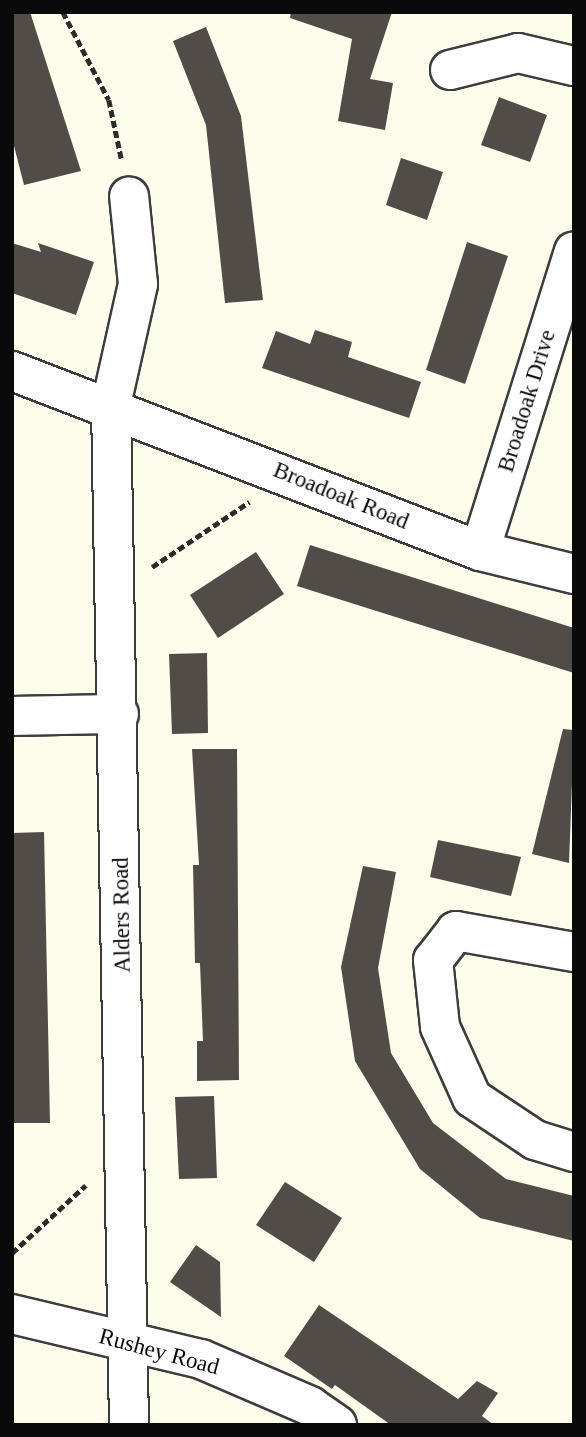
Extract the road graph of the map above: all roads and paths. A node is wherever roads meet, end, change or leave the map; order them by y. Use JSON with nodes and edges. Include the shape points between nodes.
{"nodes":[{"id":1,"x":63,"y":12,"type":"edge"},
{"id":2,"x":574,"y":66,"type":"edge"},
{"id":3,"x":450,"y":70,"type":"dead end"},
{"id":4,"x":129,"y":196,"type":"joint"},
{"id":5,"x":574,"y":251,"type":"edge"},
{"id":6,"x":12,"y":372,"type":"edge"},
{"id":7,"x":111,"y":405,"type":"junction"},
{"id":8,"x":277,"y":471,"type":"junction"},
{"id":9,"x":480,"y":551,"type":"junction"},
{"id":10,"x":574,"y":574,"type":"edge"},
{"id":11,"x":116,"y":580,"type":"junction"},
{"id":12,"x":119,"y":714,"type":"junction"},
{"id":13,"x":12,"y":716,"type":"edge"},
{"id":14,"x":574,"y":952,"type":"edge"},
{"id":15,"x":574,"y":1152,"type":"edge"},
{"id":16,"x":126,"y":1176,"type":"junction"},
{"id":17,"x":12,"y":1253,"type":"edge"},
{"id":18,"x":12,"y":1314,"type":"edge"},
{"id":19,"x":128,"y":1342,"type":"junction"},
{"id":20,"x":129,"y":1425,"type":"edge"},
{"id":21,"x":337,"y":1425,"type":"edge"}],
"edges":[{"from":1,"to":4,"type":"path","via":[[109,100]]},
{"from":2,"to":3,"type":"street","via":[[518,53]]},
{"from":4,"to":7,"type":"street","name":"Alders Road","via":[[138,284]]},
{"from":5,"to":9,"type":"street","name":"Broadoak Drive"},
{"from":6,"to":7,"type":"street","name":"Broadoak Road"},
{"from":7,"to":8,"type":"street","name":"Broadoak Road"},
{"from":7,"to":11,"type":"street","name":"Alders Road"},
{"from":8,"to":9,"type":"street","name":"Broadoak Road"},
{"from":8,"to":11,"type":"path","via":[[266,491],[136,578]]},
{"from":9,"to":10,"type":"street","name":"Broadoak Road"},
{"from":11,"to":12,"type":"street","name":"Alders Road"},
{"from":12,"to":13,"type":"street"},
{"from":12,"to":16,"type":"street","name":"Alders Road"},
{"from":14,"to":15,"type":"street","via":[[456,931],[433,960],[440,1027],[472,1098],[535,1140]]},
{"from":16,"to":17,"type":"path","via":[[96,1175]]},
{"from":16,"to":19,"type":"street","name":"Alders Road"},
{"from":18,"to":19,"type":"street","name":"Rushey Road"},
{"from":19,"to":20,"type":"street","name":"Alders Road"},
{"from":19,"to":21,"type":"street","name":"Rushey Road","via":[[201,1359],[310,1406]]}]}
